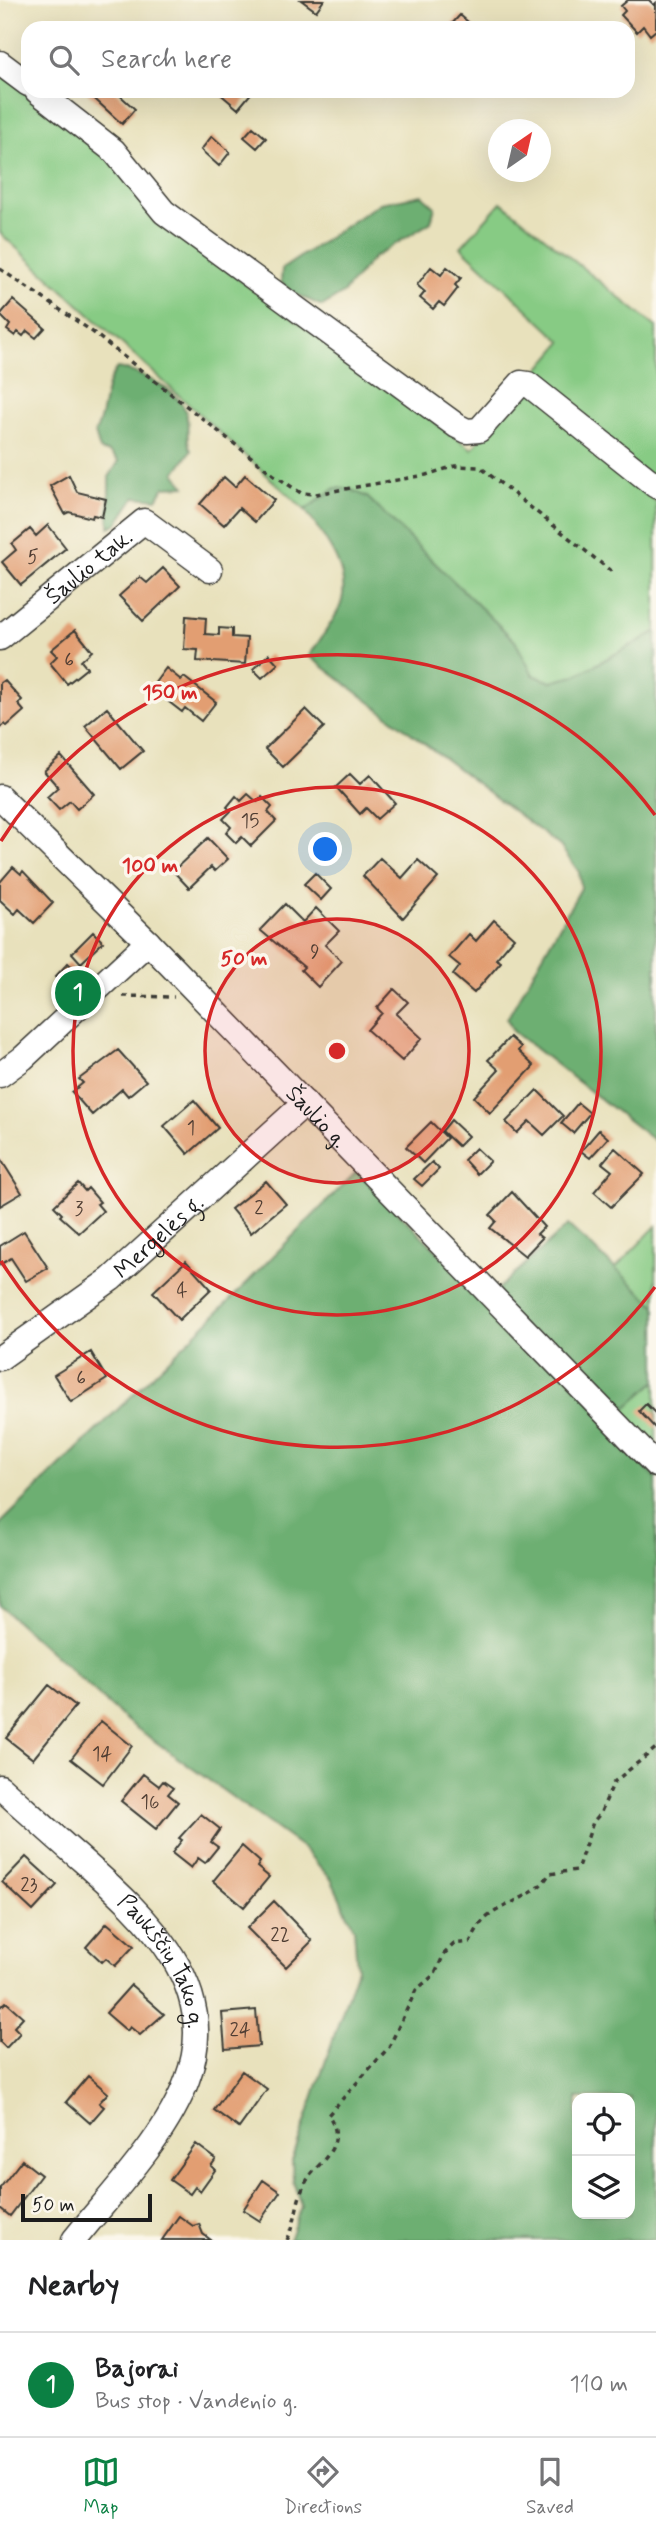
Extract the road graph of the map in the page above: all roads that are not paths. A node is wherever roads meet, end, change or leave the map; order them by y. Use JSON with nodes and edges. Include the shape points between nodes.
{"nodes":[{"id":1,"x":0,"y":63,"type":"edge"},
{"id":2,"x":21,"y":79,"type":"edge"},
{"id":3,"x":46,"y":98,"type":"edge"},
{"id":4,"x":656,"y":486,"type":"edge"},
{"id":5,"x":210,"y":570,"type":"dead end"},
{"id":6,"x":0,"y":638,"type":"edge"},
{"id":7,"x":0,"y":797,"type":"edge"},
{"id":8,"x":148,"y":942,"type":"junction"},
{"id":9,"x":0,"y":1075,"type":"edge"},
{"id":10,"x":305,"y":1103,"type":"junction"},
{"id":11,"x":0,"y":1358,"type":"edge"},
{"id":12,"x":656,"y":1465,"type":"edge"},
{"id":13,"x":0,"y":1787,"type":"edge"},
{"id":14,"x":74,"y":2240,"type":"edge"}],
"edges":[{"from":1,"to":2,"type":"street"},
{"from":3,"to":4,"type":"street","via":[[114,151],[164,212],[457,426],[479,430],[513,389],[528,384]]},
{"from":5,"to":6,"type":"street","name":"Šaulio tak.","via":[[144,521]]},
{"from":7,"to":8,"type":"street","name":"Šaulio g."},
{"from":8,"to":9,"type":"street"},
{"from":8,"to":10,"type":"street","name":"Šaulio g."},
{"from":10,"to":11,"type":"street","name":"Mergelės g.","via":[[111,1279]]},
{"from":10,"to":12,"type":"street","name":"Šaulio g."},
{"from":13,"to":14,"type":"street","name":"Paukščių Tako g.","via":[[150,1925],[184,1977],[193,2011],[188,2078],[177,2102],[162,2128]]}]}
